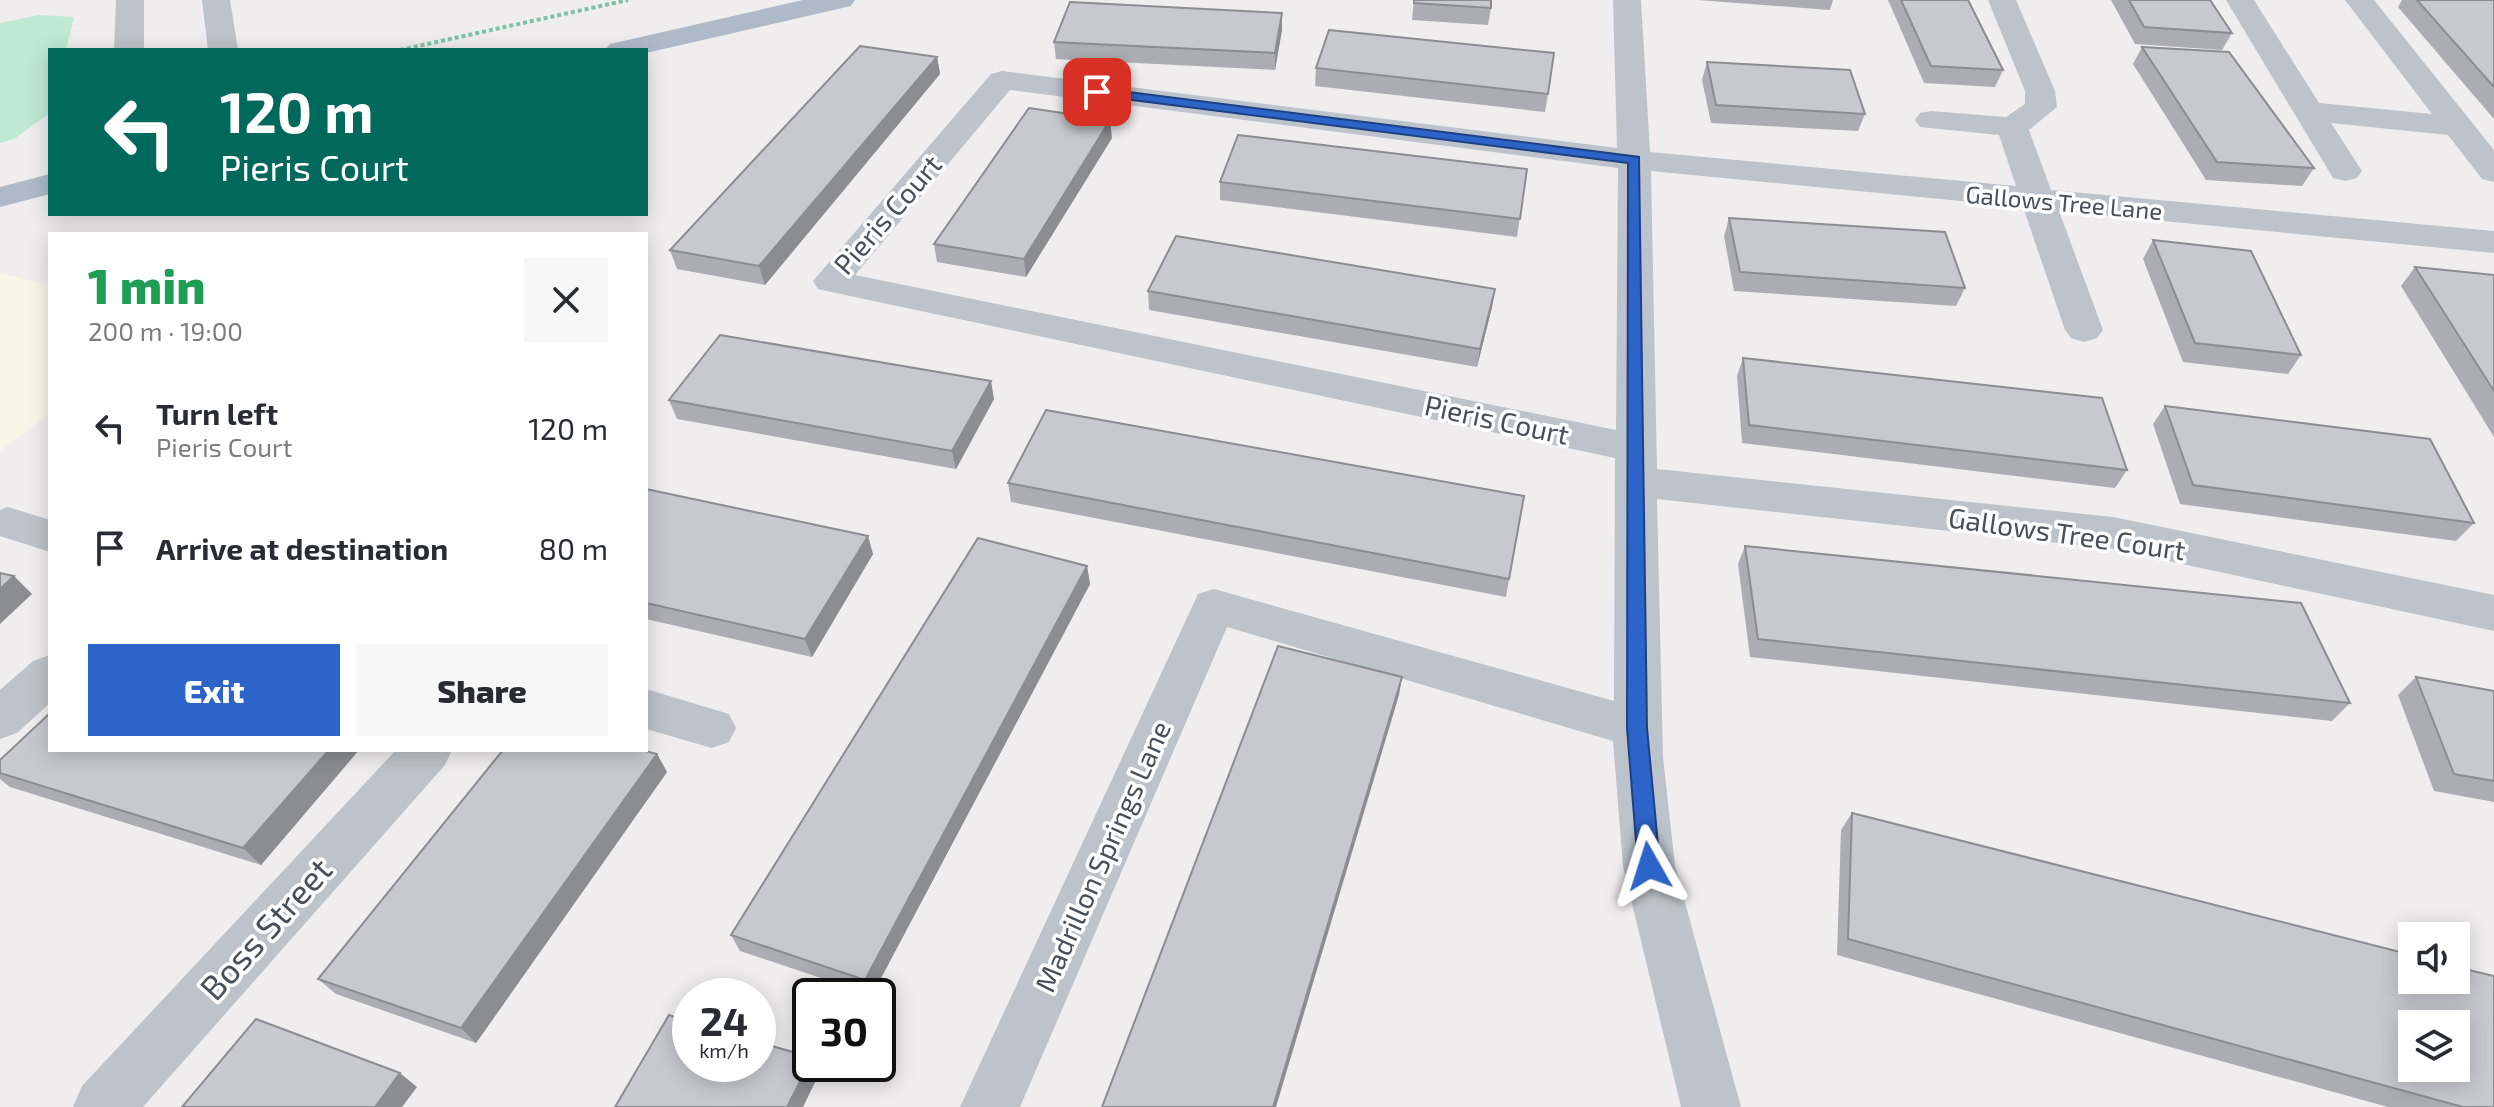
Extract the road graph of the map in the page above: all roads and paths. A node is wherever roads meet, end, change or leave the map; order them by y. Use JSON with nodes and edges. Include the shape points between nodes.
{"nodes":[{"id":1,"x":130,"y":0,"type":"edge"},
{"id":2,"x":216,"y":0,"type":"edge"},
{"id":3,"x":628,"y":0,"type":"edge"},
{"id":4,"x":841,"y":0,"type":"edge"},
{"id":5,"x":1627,"y":0,"type":"edge"},
{"id":6,"x":2002,"y":0,"type":"edge"},
{"id":7,"x":2240,"y":0,"type":"edge"},
{"id":8,"x":2359,"y":0,"type":"edge"},
{"id":9,"x":129,"y":48,"type":"edge"},
{"id":10,"x":223,"y":48,"type":"edge"},
{"id":11,"x":409,"y":48,"type":"edge"},
{"id":12,"x":629,"y":48,"type":"edge"},
{"id":13,"x":2308,"y":111,"type":"junction"},
{"id":14,"x":1931,"y":120,"type":"dead end"},
{"id":15,"x":2457,"y":126,"type":"junction"},
{"id":16,"x":2012,"y":127,"type":"junction"},
{"id":17,"x":1634,"y":160,"type":"junction"},
{"id":18,"x":2345,"y":171,"type":"dead end"},
{"id":19,"x":2494,"y":172,"type":"edge"},
{"id":20,"x":48,"y":185,"type":"edge"},
{"id":21,"x":0,"y":197,"type":"edge"},
{"id":22,"x":2037,"y":200,"type":"junction"},
{"id":23,"x":2494,"y":242,"type":"edge"},
{"id":24,"x":2084,"y":330,"type":"dead end"},
{"id":25,"x":1636,"y":465,"type":"junction"},
{"id":26,"x":8,"y":523,"type":"dead end"},
{"id":27,"x":48,"y":535,"type":"edge"},
{"id":28,"x":2494,"y":613,"type":"edge"},
{"id":29,"x":48,"y":676,"type":"edge"},
{"id":30,"x":648,"y":710,"type":"edge"},
{"id":31,"x":0,"y":719,"type":"edge"},
{"id":32,"x":712,"y":728,"type":"dead end"},
{"id":33,"x":1637,"y":728,"type":"junction"},
{"id":34,"x":425,"y":752,"type":"edge"},
{"id":35,"x":103,"y":1107,"type":"edge"},
{"id":36,"x":990,"y":1107,"type":"edge"},
{"id":37,"x":1711,"y":1107,"type":"edge"}],
"edges":[{"from":1,"to":9,"type":"street"},
{"from":2,"to":10,"type":"street"},
{"from":3,"to":11,"type":"path"},
{"from":4,"to":12,"type":"main road"},
{"from":5,"to":17,"type":"street"},
{"from":6,"to":16,"type":"street","via":[[2040,91],[2041,107]]},
{"from":7,"to":13,"type":"street"},
{"from":8,"to":15,"type":"street"},
{"from":13,"to":15,"type":"street"},
{"from":13,"to":18,"type":"street"},
{"from":14,"to":16,"type":"street"},
{"from":15,"to":19,"type":"street"},
{"from":16,"to":22,"type":"street"},
{"from":17,"to":22,"type":"street","name":"Gallows Tree Lane"},
{"from":17,"to":25,"type":"street"},
{"from":17,"to":25,"type":"street","name":"Pieris Court","via":[[1002,80],[831,281]]},
{"from":20,"to":21,"type":"main road"},
{"from":22,"to":23,"type":"street","name":"Gallows Tree Lane"},
{"from":22,"to":24,"type":"street"},
{"from":25,"to":28,"type":"street","name":"Gallows Tree Court","via":[[2113,533]]},
{"from":25,"to":33,"type":"street"},
{"from":26,"to":27,"type":"street"},
{"from":29,"to":31,"type":"street"},
{"from":30,"to":32,"type":"street"},
{"from":33,"to":36,"type":"street","name":"Madrillon Springs Lane","via":[[1214,606]]},
{"from":33,"to":37,"type":"street","via":[[1649,866]]},
{"from":34,"to":35,"type":"street","name":"Boss Street"}]}
